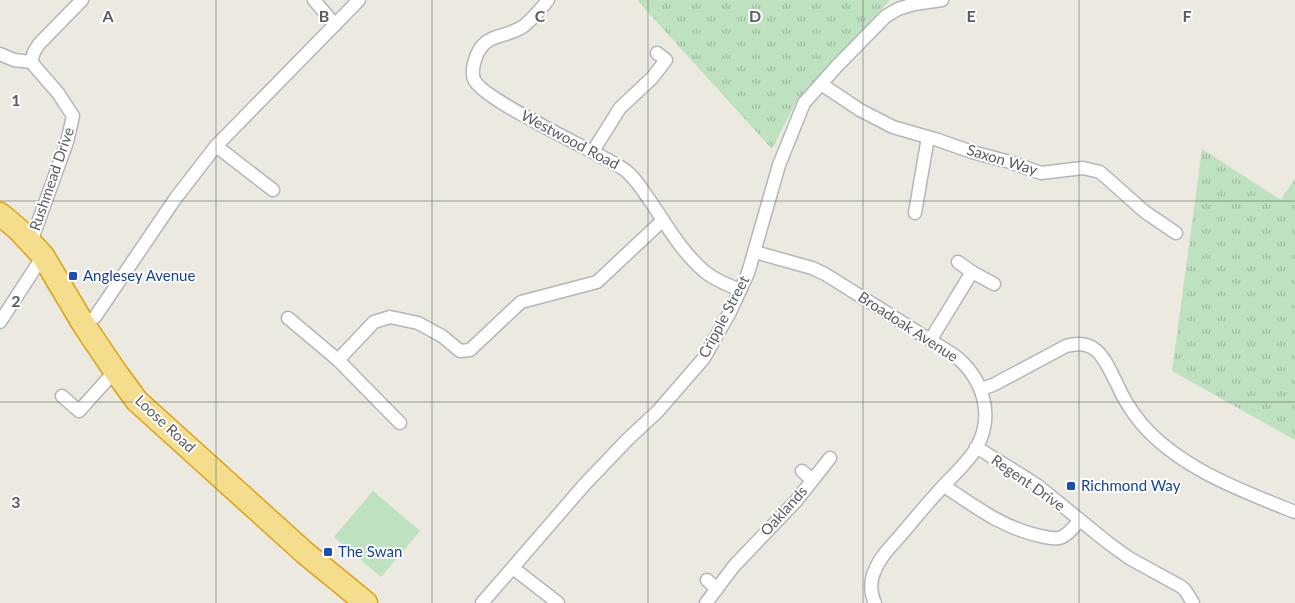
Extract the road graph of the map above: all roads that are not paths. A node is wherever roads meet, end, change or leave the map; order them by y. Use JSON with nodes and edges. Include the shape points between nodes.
{"nodes":[{"id":1,"x":82,"y":0,"type":"edge"},
{"id":2,"x":314,"y":0,"type":"edge"},
{"id":3,"x":360,"y":0,"type":"edge"},
{"id":4,"x":548,"y":0,"type":"edge"},
{"id":5,"x":942,"y":0,"type":"edge"},
{"id":6,"x":336,"y":25,"type":"junction"},
{"id":7,"x":0,"y":54,"type":"edge"},
{"id":8,"x":661,"y":57,"type":"dead end"},
{"id":9,"x":31,"y":62,"type":"junction"},
{"id":10,"x":821,"y":84,"type":"junction"},
{"id":11,"x":928,"y":137,"type":"junction"},
{"id":12,"x":216,"y":146,"type":"junction"},
{"id":13,"x":593,"y":151,"type":"junction"},
{"id":14,"x":273,"y":190,"type":"dead end"},
{"id":15,"x":915,"y":213,"type":"dead end"},
{"id":16,"x":0,"y":214,"type":"edge"},
{"id":17,"x":663,"y":220,"type":"junction"},
{"id":18,"x":1176,"y":233,"type":"dead end"},
{"id":19,"x":37,"y":249,"type":"junction"},
{"id":20,"x":755,"y":252,"type":"junction"},
{"id":21,"x":958,"y":262,"type":"dead end"},
{"id":22,"x":972,"y":272,"type":"junction"},
{"id":23,"x":994,"y":284,"type":"dead end"},
{"id":24,"x":740,"y":290,"type":"junction"},
{"id":25,"x":288,"y":318,"type":"dead end"},
{"id":26,"x":0,"y":322,"type":"edge"},
{"id":27,"x":84,"y":325,"type":"junction"},
{"id":28,"x":931,"y":339,"type":"junction"},
{"id":29,"x":338,"y":360,"type":"junction"},
{"id":30,"x":115,"y":372,"type":"junction"},
{"id":31,"x":981,"y":389,"type":"junction"},
{"id":32,"x":62,"y":396,"type":"dead end"},
{"id":33,"x":400,"y":423,"type":"dead end"},
{"id":34,"x":976,"y":447,"type":"junction"},
{"id":35,"x":830,"y":458,"type":"dead end"},
{"id":36,"x":944,"y":486,"type":"junction"},
{"id":37,"x":1295,"y":512,"type":"edge"},
{"id":38,"x":1079,"y":521,"type":"junction"},
{"id":39,"x":513,"y":568,"type":"junction"},
{"id":40,"x":366,"y":603,"type":"edge"},
{"id":41,"x":482,"y":603,"type":"edge"},
{"id":42,"x":558,"y":603,"type":"edge"},
{"id":43,"x":706,"y":603,"type":"edge"},
{"id":44,"x":875,"y":603,"type":"edge"},
{"id":45,"x":1193,"y":603,"type":"edge"}],
"edges":[{"from":1,"to":9,"type":"street","via":[[39,44]]},
{"from":2,"to":6,"type":"street"},
{"from":3,"to":6,"type":"street"},
{"from":4,"to":13,"type":"street","name":"Westwood Road","via":[[524,26],[490,39],[479,50],[474,63],[474,80],[501,104]]},
{"from":5,"to":10,"type":"street","name":"Cripple Street","via":[[914,4],[886,16]]},
{"from":6,"to":12,"type":"street"},
{"from":7,"to":9,"type":"street"},
{"from":8,"to":13,"type":"street","via":[[652,78],[620,108]]},
{"from":9,"to":19,"type":"street","name":"Rushmead Drive","via":[[73,116]]},
{"from":10,"to":11,"type":"street","name":"Saxon Way","via":[[893,127]]},
{"from":10,"to":20,"type":"street","name":"Cripple Street","via":[[804,103],[795,122],[779,165]]},
{"from":11,"to":15,"type":"street"},
{"from":11,"to":18,"type":"street","name":"Saxon Way","via":[[1041,173],[1083,168],[1100,172],[1145,212]]},
{"from":12,"to":14,"type":"street"},
{"from":12,"to":27,"type":"street","via":[[175,199],[95,317]]},
{"from":13,"to":17,"type":"street","name":"Westwood Road","via":[[626,170]]},
{"from":16,"to":19,"type":"highway","name":"Loose Road"},
{"from":17,"to":24,"type":"street","name":"Westwood Road","via":[[704,272]]},
{"from":17,"to":29,"type":"street","via":[[597,282],[521,302],[470,350],[460,351],[418,323],[390,317],[374,322]]},
{"from":19,"to":26,"type":"street"},
{"from":19,"to":27,"type":"highway","name":"Loose Road"},
{"from":20,"to":24,"type":"street","name":"Cripple Street"},
{"from":20,"to":28,"type":"street","name":"Broadoak Avenue","via":[[825,274]]},
{"from":21,"to":22,"type":"street"},
{"from":22,"to":23,"type":"street"},
{"from":22,"to":28,"type":"street"},
{"from":24,"to":39,"type":"street","name":"Cripple Street","via":[[704,358],[686,381],[585,484]]},
{"from":25,"to":29,"type":"street"},
{"from":27,"to":30,"type":"highway","name":"Loose Road"},
{"from":28,"to":31,"type":"street","name":"Broadoak Avenue","via":[[965,364]]},
{"from":29,"to":33,"type":"street"},
{"from":30,"to":32,"type":"street","via":[[79,411]]},
{"from":30,"to":40,"type":"highway","name":"Loose Road","via":[[137,401],[305,553]]},
{"from":31,"to":34,"type":"street","name":"Broadoak Avenue","via":[[984,425]]},
{"from":31,"to":37,"type":"street","via":[[1066,346],[1077,343],[1090,346],[1102,355],[1128,405],[1157,438],[1217,478]]},
{"from":34,"to":36,"type":"street","name":"Broadoak Avenue"},
{"from":34,"to":38,"type":"street","name":"Regent Drive","via":[[1037,486]]},
{"from":35,"to":43,"type":"street","name":"Oaklands","via":[[807,475],[780,519],[712,585]]},
{"from":36,"to":38,"type":"street","name":"Regent Drive","via":[[1007,526],[1035,535],[1060,538]]},
{"from":36,"to":44,"type":"street","name":"Broadoak Avenue","via":[[878,564],[871,585]]},
{"from":38,"to":45,"type":"street","name":"Regent Drive","via":[[1129,558],[1180,586]]},
{"from":39,"to":41,"type":"street","name":"Cripple Street"},
{"from":39,"to":42,"type":"street"}]}
